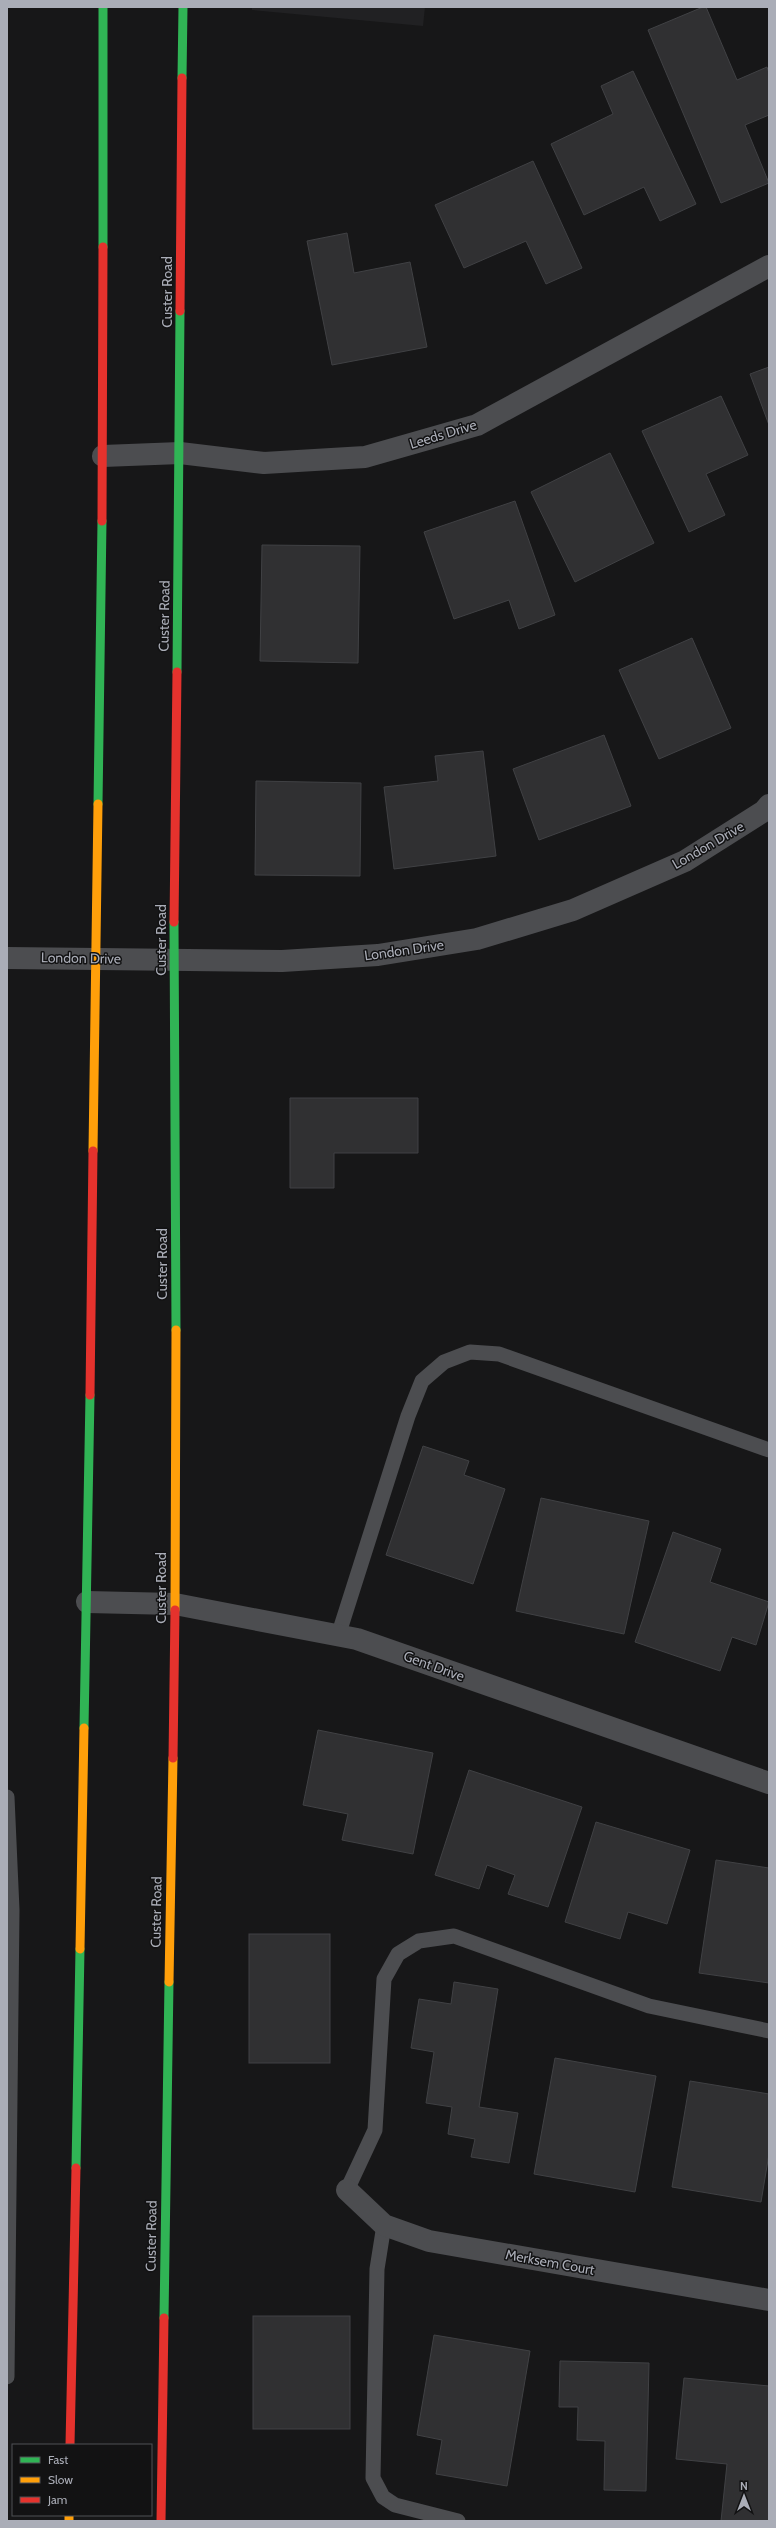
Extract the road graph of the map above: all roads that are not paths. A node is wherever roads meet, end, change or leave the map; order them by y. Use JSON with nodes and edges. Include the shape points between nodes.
{"nodes":[{"id":1,"x":103,"y":7,"type":"edge"},
{"id":2,"x":183,"y":7,"type":"edge"},
{"id":3,"x":769,"y":266,"type":"edge"},
{"id":4,"x":180,"y":453,"type":"junction"},
{"id":5,"x":103,"y":456,"type":"junction"},
{"id":6,"x":769,"y":805,"type":"edge"},
{"id":7,"x":7,"y":958,"type":"edge"},
{"id":8,"x":95,"y":959,"type":"junction"},
{"id":9,"x":174,"y":959,"type":"junction"},
{"id":10,"x":769,"y":1450,"type":"edge"},
{"id":11,"x":87,"y":1602,"type":"junction"},
{"id":12,"x":175,"y":1604,"type":"junction"},
{"id":13,"x":338,"y":1636,"type":"junction"},
{"id":14,"x":769,"y":1783,"type":"edge"},
{"id":15,"x":7,"y":1797,"type":"edge"},
{"id":16,"x":769,"y":2031,"type":"edge"},
{"id":17,"x":8,"y":2168,"type":"edge"},
{"id":18,"x":347,"y":2190,"type":"joint"},
{"id":19,"x":384,"y":2225,"type":"junction"},
{"id":20,"x":769,"y":2300,"type":"edge"},
{"id":21,"x":7,"y":2377,"type":"edge"},
{"id":22,"x":70,"y":2444,"type":"edge"},
{"id":23,"x":161,"y":2521,"type":"edge"},
{"id":24,"x":458,"y":2521,"type":"edge"}],
"edges":[{"from":1,"to":5,"type":"main road"},
{"from":2,"to":4,"type":"main road","name":"Custer Road"},
{"from":3,"to":4,"type":"street","name":"Leeds Drive","via":[[477,425],[365,457],[264,463]]},
{"from":4,"to":5,"type":"street","name":"Leeds Drive"},
{"from":4,"to":9,"type":"main road","name":"Custer Road"},
{"from":5,"to":8,"type":"main road"},
{"from":6,"to":9,"type":"street","name":"London Drive","via":[[764,811],[685,861],[573,910],[477,939],[378,955],[282,960]]},
{"from":7,"to":8,"type":"street","name":"London Drive"},
{"from":8,"to":9,"type":"street","name":"London Drive"},
{"from":8,"to":11,"type":"main road"},
{"from":9,"to":12,"type":"main road","name":"Custer Road","via":[[177,1128]]},
{"from":10,"to":13,"type":"lane","via":[[499,1354],[470,1352],[444,1362],[422,1381],[408,1416]]},
{"from":11,"to":12,"type":"street","name":"Gent Drive"},
{"from":11,"to":22,"type":"main road"},
{"from":12,"to":13,"type":"street","name":"Gent Drive"},
{"from":12,"to":23,"type":"main road","name":"Custer Road"},
{"from":13,"to":14,"type":"street","name":"Gent Drive","via":[[357,1639],[759,1782]]},
{"from":15,"to":17,"type":"lane","via":[[12,1910]]},
{"from":16,"to":18,"type":"lane","via":[[649,2006],[454,1936],[419,1941],[398,1954],[384,1980],[375,2130]]},
{"from":17,"to":21,"type":"lane"},
{"from":18,"to":19,"type":"street","name":"Merksem Court"},
{"from":19,"to":20,"type":"street","name":"Merksem Court","via":[[429,2241]]},
{"from":19,"to":24,"type":"lane","via":[[377,2269],[373,2478],[383,2497],[395,2505]]}]}
